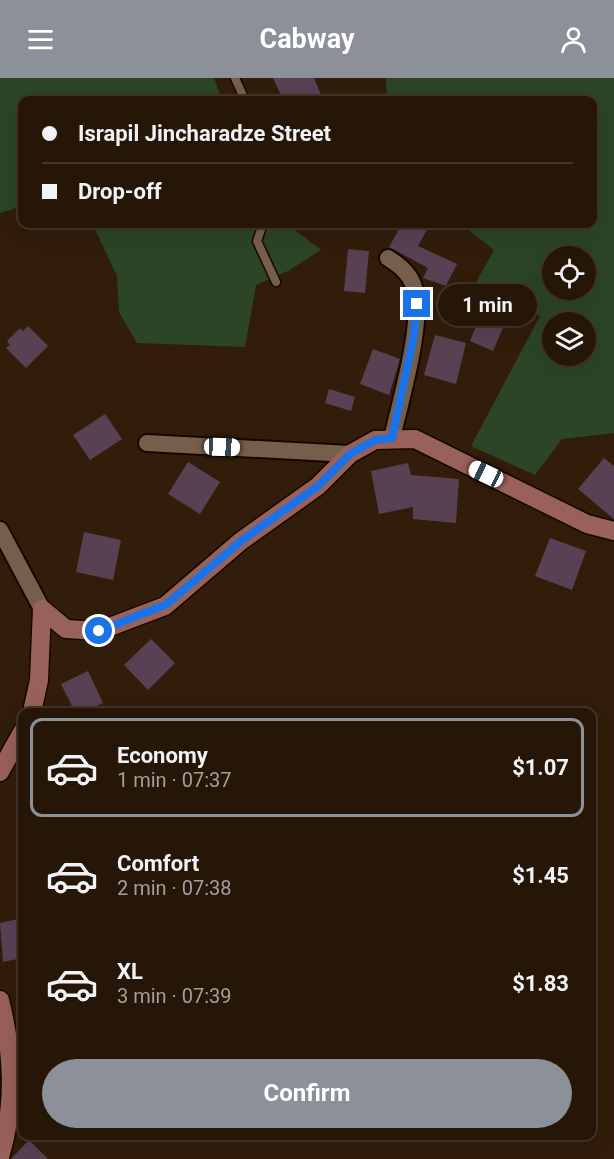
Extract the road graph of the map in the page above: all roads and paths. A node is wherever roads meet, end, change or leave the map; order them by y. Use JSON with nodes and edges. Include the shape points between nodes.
{"nodes":[{"id":1,"x":235,"y":78,"type":"edge"},
{"id":2,"x":243,"y":96,"type":"edge"},
{"id":3,"x":262,"y":228,"type":"edge"},
{"id":4,"x":388,"y":258,"type":"dead end"},
{"id":5,"x":276,"y":282,"type":"dead end"},
{"id":6,"x":392,"y":438,"type":"junction"},
{"id":7,"x":147,"y":443,"type":"dead end"},
{"id":8,"x":350,"y":454,"type":"junction"},
{"id":9,"x":0,"y":530,"type":"edge"},
{"id":10,"x":614,"y":531,"type":"edge"},
{"id":11,"x":42,"y":609,"type":"junction"},
{"id":12,"x":33,"y":708,"type":"edge"},
{"id":13,"x":18,"y":739,"type":"edge"},
{"id":14,"x":0,"y":772,"type":"edge"},
{"id":15,"x":0,"y":1000,"type":"edge"},
{"id":16,"x":0,"y":1157,"type":"edge"}],
"edges":[{"from":1,"to":2,"type":"lane"},
{"from":3,"to":5,"type":"lane","via":[[257,241]]},
{"from":4,"to":6,"type":"street","via":[[403,268],[413,285],[417,304]]},
{"from":6,"to":8,"type":"street","via":[[375,440]]},
{"from":6,"to":10,"type":"street","via":[[415,440],[587,524]]},
{"from":7,"to":8,"type":"street"},
{"from":8,"to":11,"type":"street","via":[[318,486],[241,541],[165,606],[99,631],[66,629]]},
{"from":9,"to":11,"type":"street"},
{"from":11,"to":12,"type":"street","via":[[39,680]]},
{"from":13,"to":14,"type":"street"},
{"from":15,"to":16,"type":"street","via":[[13,1092]]}]}
